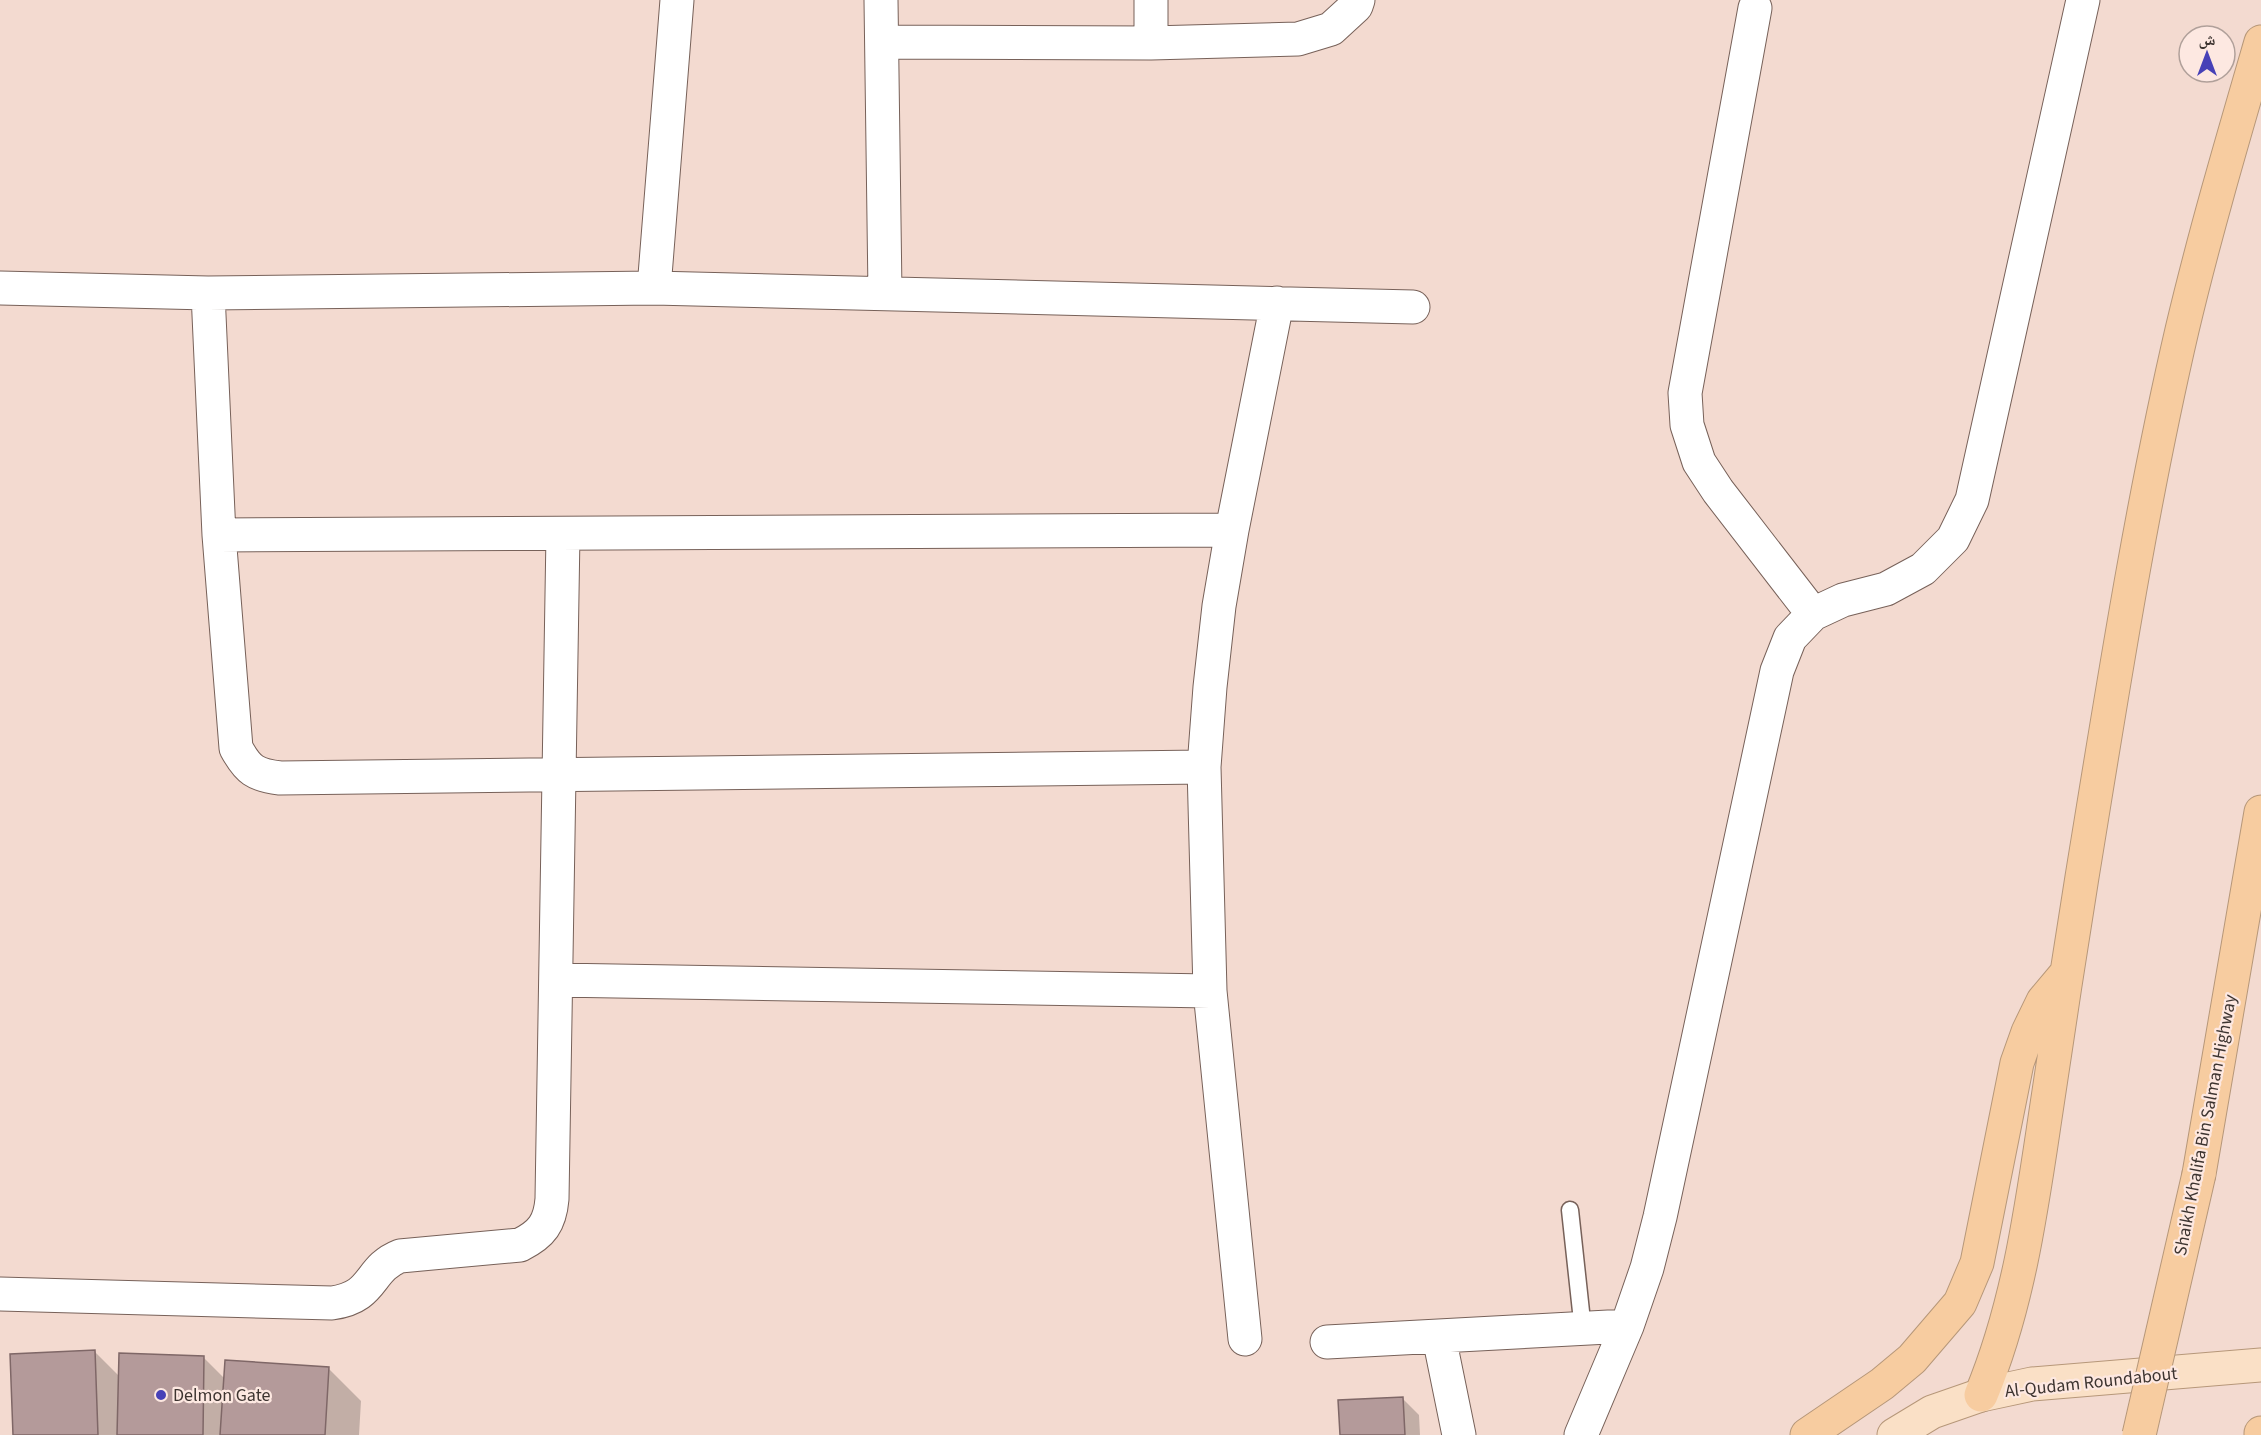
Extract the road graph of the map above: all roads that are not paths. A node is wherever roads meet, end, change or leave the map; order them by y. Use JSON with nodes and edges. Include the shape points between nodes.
{"nodes":[{"id":1,"x":677,"y":0,"type":"edge"},
{"id":2,"x":881,"y":0,"type":"edge"},
{"id":3,"x":1151,"y":0,"type":"edge"},
{"id":4,"x":1358,"y":0,"type":"edge"},
{"id":5,"x":2083,"y":0,"type":"edge"},
{"id":6,"x":1755,"y":8,"type":"dead end"},
{"id":7,"x":882,"y":42,"type":"junction"},
{"id":8,"x":2261,"y":42,"type":"edge"},
{"id":9,"x":1151,"y":43,"type":"junction"},
{"id":10,"x":0,"y":288,"type":"edge"},
{"id":11,"x":654,"y":288,"type":"junction"},
{"id":12,"x":208,"y":293,"type":"junction"},
{"id":13,"x":885,"y":293,"type":"junction"},
{"id":14,"x":1277,"y":303,"type":"junction"},
{"id":15,"x":1413,"y":307,"type":"dead end"},
{"id":16,"x":1232,"y":530,"type":"junction"},
{"id":17,"x":563,"y":534,"type":"junction"},
{"id":18,"x":219,"y":535,"type":"junction"},
{"id":19,"x":1813,"y":614,"type":"junction"},
{"id":20,"x":1204,"y":767,"type":"junction"},
{"id":21,"x":559,"y":774,"type":"junction"},
{"id":22,"x":2261,"y":812,"type":"edge"},
{"id":23,"x":2067,"y":973,"type":"junction"},
{"id":24,"x":556,"y":980,"type":"junction"},
{"id":25,"x":1210,"y":992,"type":"junction"},
{"id":26,"x":1570,"y":1210,"type":"dead end"},
{"id":27,"x":0,"y":1294,"type":"edge"},
{"id":28,"x":1627,"y":1326,"type":"junction"},
{"id":29,"x":1583,"y":1330,"type":"junction"},
{"id":30,"x":1439,"y":1337,"type":"junction"},
{"id":31,"x":1245,"y":1339,"type":"dead end"},
{"id":32,"x":1327,"y":1342,"type":"dead end"},
{"id":33,"x":2261,"y":1365,"type":"edge"},
{"id":34,"x":1981,"y":1395,"type":"junction"},
{"id":35,"x":1459,"y":1435,"type":"edge"},
{"id":36,"x":1581,"y":1435,"type":"edge"},
{"id":37,"x":1807,"y":1435,"type":"edge"},
{"id":38,"x":1894,"y":1435,"type":"edge"},
{"id":39,"x":2139,"y":1435,"type":"edge"}],
"edges":[{"from":1,"to":11,"type":"street"},
{"from":2,"to":7,"type":"street"},
{"from":3,"to":9,"type":"street"},
{"from":4,"to":9,"type":"street","via":[[1331,29],[1298,39]]},
{"from":5,"to":19,"type":"street","via":[[1972,500],[1953,538],[1923,569],[1886,589],[1843,600]]},
{"from":6,"to":19,"type":"street","via":[[1685,393],[1687,425],[1699,462],[1718,491]]},
{"from":7,"to":9,"type":"street"},
{"from":7,"to":13,"type":"street"},
{"from":8,"to":23,"type":"highway","via":[[2213,204],[2152,471]]},
{"from":10,"to":12,"type":"street"},
{"from":11,"to":12,"type":"street"},
{"from":11,"to":13,"type":"street"},
{"from":12,"to":18,"type":"street"},
{"from":13,"to":14,"type":"street"},
{"from":14,"to":15,"type":"street"},
{"from":14,"to":16,"type":"street"},
{"from":16,"to":17,"type":"street"},
{"from":16,"to":20,"type":"street","via":[[1215,641]]},
{"from":17,"to":18,"type":"street"},
{"from":17,"to":21,"type":"street"},
{"from":18,"to":21,"type":"street","via":[[236,748],[245,765],[261,776],[280,778]]},
{"from":19,"to":28,"type":"street","via":[[1790,638],[1777,670],[1660,1217]]},
{"from":20,"to":21,"type":"street"},
{"from":20,"to":25,"type":"street"},
{"from":21,"to":24,"type":"street"},
{"from":22,"to":39,"type":"highway","name":"Shaikh Khalifa Bin Salman Highway","bridge":true,"via":[[2199,1174]]},
{"from":23,"to":34,"type":"highway","via":[[2027,1239],[1998,1350]]},
{"from":23,"to":37,"type":"highway","via":[[2043,1001],[2016,1064],[1977,1263],[1960,1303],[1912,1359]]},
{"from":24,"to":25,"type":"street"},
{"from":24,"to":27,"type":"street","via":[[551,1214],[534,1238],[520,1245],[400,1256],[383,1265],[355,1297],[332,1303]]},
{"from":25,"to":31,"type":"street"},
{"from":26,"to":29,"type":"lane"},
{"from":28,"to":29,"type":"street"},
{"from":28,"to":36,"type":"street"},
{"from":29,"to":30,"type":"street"},
{"from":30,"to":32,"type":"street"},
{"from":30,"to":35,"type":"street"},
{"from":33,"to":34,"type":"main road","name":"Al-Qudam Roundabout","via":[[2032,1384]]},
{"from":34,"to":38,"type":"main road","name":"Al-Qudam Roundabout","via":[[1932,1412]]}]}
